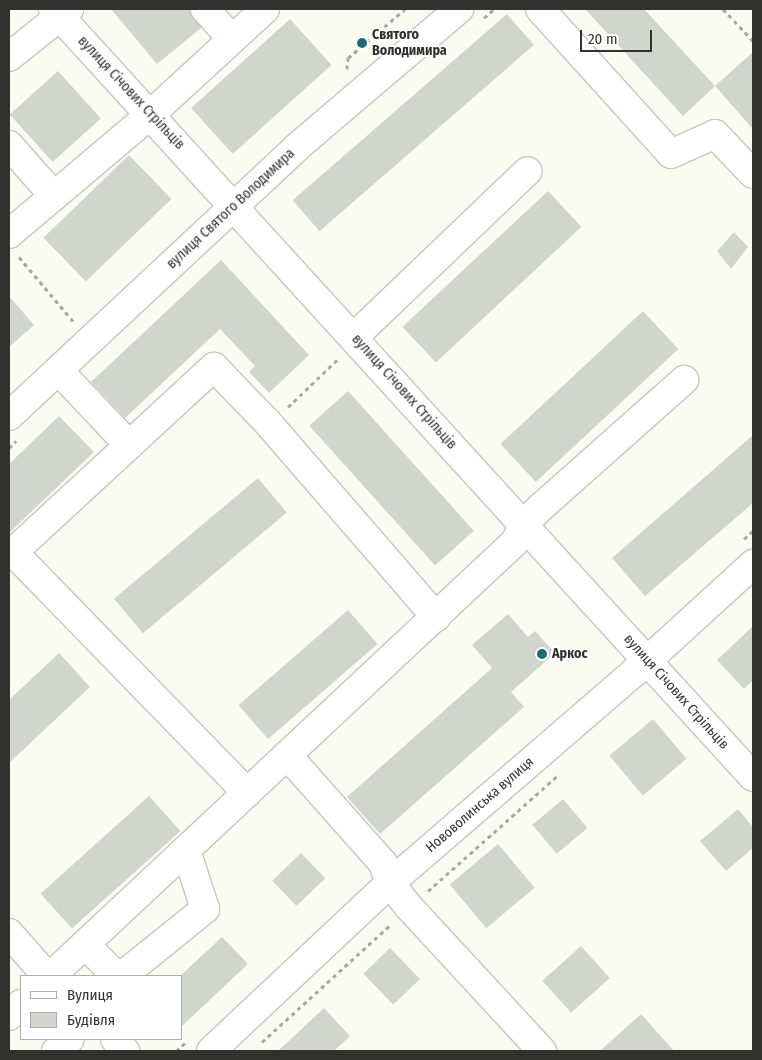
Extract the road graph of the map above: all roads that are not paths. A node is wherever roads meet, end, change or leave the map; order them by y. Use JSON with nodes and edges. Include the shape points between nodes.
{"nodes":[{"id":1,"x":205,"y":9,"type":"edge"},
{"id":2,"x":265,"y":9,"type":"edge"},
{"id":3,"x":459,"y":9,"type":"edge"},
{"id":4,"x":540,"y":9,"type":"edge"},
{"id":5,"x":60,"y":11,"type":"edge"},
{"id":6,"x":232,"y":39,"type":"junction"},
{"id":7,"x":9,"y":57,"type":"edge"},
{"id":8,"x":151,"y":114,"type":"junction"},
{"id":9,"x":9,"y":144,"type":"edge"},
{"id":10,"x":528,"y":171,"type":"dead end"},
{"id":11,"x":753,"y":174,"type":"edge"},
{"id":12,"x":54,"y":196,"type":"junction"},
{"id":13,"x":235,"y":206,"type":"junction"},
{"id":14,"x":12,"y":243,"type":"edge"},
{"id":15,"x":349,"y":345,"type":"junction"},
{"id":16,"x":59,"y":371,"type":"junction"},
{"id":17,"x":684,"y":380,"type":"dead end"},
{"id":18,"x":9,"y":416,"type":"edge"},
{"id":19,"x":129,"y":445,"type":"junction"},
{"id":20,"x":524,"y":524,"type":"junction"},
{"id":21,"x":11,"y":554,"type":"edge"},
{"id":22,"x":753,"y":564,"type":"edge"},
{"id":23,"x":436,"y":617,"type":"junction"},
{"id":24,"x":646,"y":660,"type":"junction"},
{"id":25,"x":287,"y":755,"type":"junction"},
{"id":26,"x":753,"y":777,"type":"edge"},
{"id":27,"x":247,"y":793,"type":"junction"},
{"id":28,"x":186,"y":850,"type":"junction"},
{"id":29,"x":390,"y":883,"type":"junction"},
{"id":30,"x":9,"y":933,"type":"edge"},
{"id":31,"x":85,"y":944,"type":"junction"},
{"id":32,"x":46,"y":975,"type":"edge"},
{"id":33,"x":52,"y":975,"type":"edge"},
{"id":34,"x":115,"y":975,"type":"edge"},
{"id":35,"x":123,"y":975,"type":"edge"},
{"id":36,"x":20,"y":1005,"type":"edge"},
{"id":37,"x":9,"y":1016,"type":"edge"},
{"id":38,"x":69,"y":1040,"type":"edge"},
{"id":39,"x":116,"y":1040,"type":"edge"},
{"id":40,"x":56,"y":1051,"type":"edge"},
{"id":41,"x":125,"y":1051,"type":"edge"},
{"id":42,"x":211,"y":1051,"type":"edge"},
{"id":43,"x":542,"y":1051,"type":"edge"}],
"edges":[{"from":1,"to":6,"type":"street"},
{"from":2,"to":6,"type":"street"},
{"from":3,"to":13,"type":"street","name":"вулиця Святого Володимира","via":[[298,147]]},
{"from":4,"to":11,"type":"street","via":[[671,154],[715,134]]},
{"from":5,"to":7,"type":"street"},
{"from":5,"to":8,"type":"street","name":"вулиця Січових Стрільців"},
{"from":6,"to":8,"type":"street"},
{"from":8,"to":12,"type":"street"},
{"from":8,"to":13,"type":"street","name":"вулиця Січових Стрільців"},
{"from":9,"to":12,"type":"street"},
{"from":10,"to":15,"type":"street"},
{"from":12,"to":14,"type":"street"},
{"from":13,"to":15,"type":"street","name":"вулиця Січових Стрільців"},
{"from":13,"to":16,"type":"street","name":"вулиця Святого Володимира"},
{"from":15,"to":20,"type":"street","name":"вулиця Січових Стрільців"},
{"from":16,"to":18,"type":"street","name":"вулиця Святого Володимира"},
{"from":16,"to":19,"type":"street"},
{"from":17,"to":20,"type":"street"},
{"from":19,"to":21,"type":"street"},
{"from":19,"to":23,"type":"street","via":[[214,367],[268,423]]},
{"from":20,"to":23,"type":"street","via":[[515,542]]},
{"from":20,"to":24,"type":"street","name":"вулиця Січових Стрільців"},
{"from":21,"to":27,"type":"street"},
{"from":22,"to":24,"type":"street","name":"Нововолинська вулиця"},
{"from":23,"to":25,"type":"street"},
{"from":24,"to":26,"type":"street","name":"вулиця Січових Стрільців"},
{"from":24,"to":29,"type":"street","name":"Нововолинська вулиця"},
{"from":25,"to":27,"type":"street"},
{"from":25,"to":29,"type":"street","via":[[383,863]]},
{"from":27,"to":28,"type":"street"},
{"from":28,"to":31,"type":"street"},
{"from":28,"to":35,"type":"street","via":[[205,909]]},
{"from":29,"to":42,"type":"street","name":"Нововолинська вулиця"},
{"from":29,"to":43,"type":"street"},
{"from":30,"to":32,"type":"street"},
{"from":31,"to":33,"type":"street"},
{"from":31,"to":34,"type":"street"},
{"from":36,"to":37,"type":"street"},
{"from":38,"to":40,"type":"street"},
{"from":39,"to":41,"type":"street"}]}
